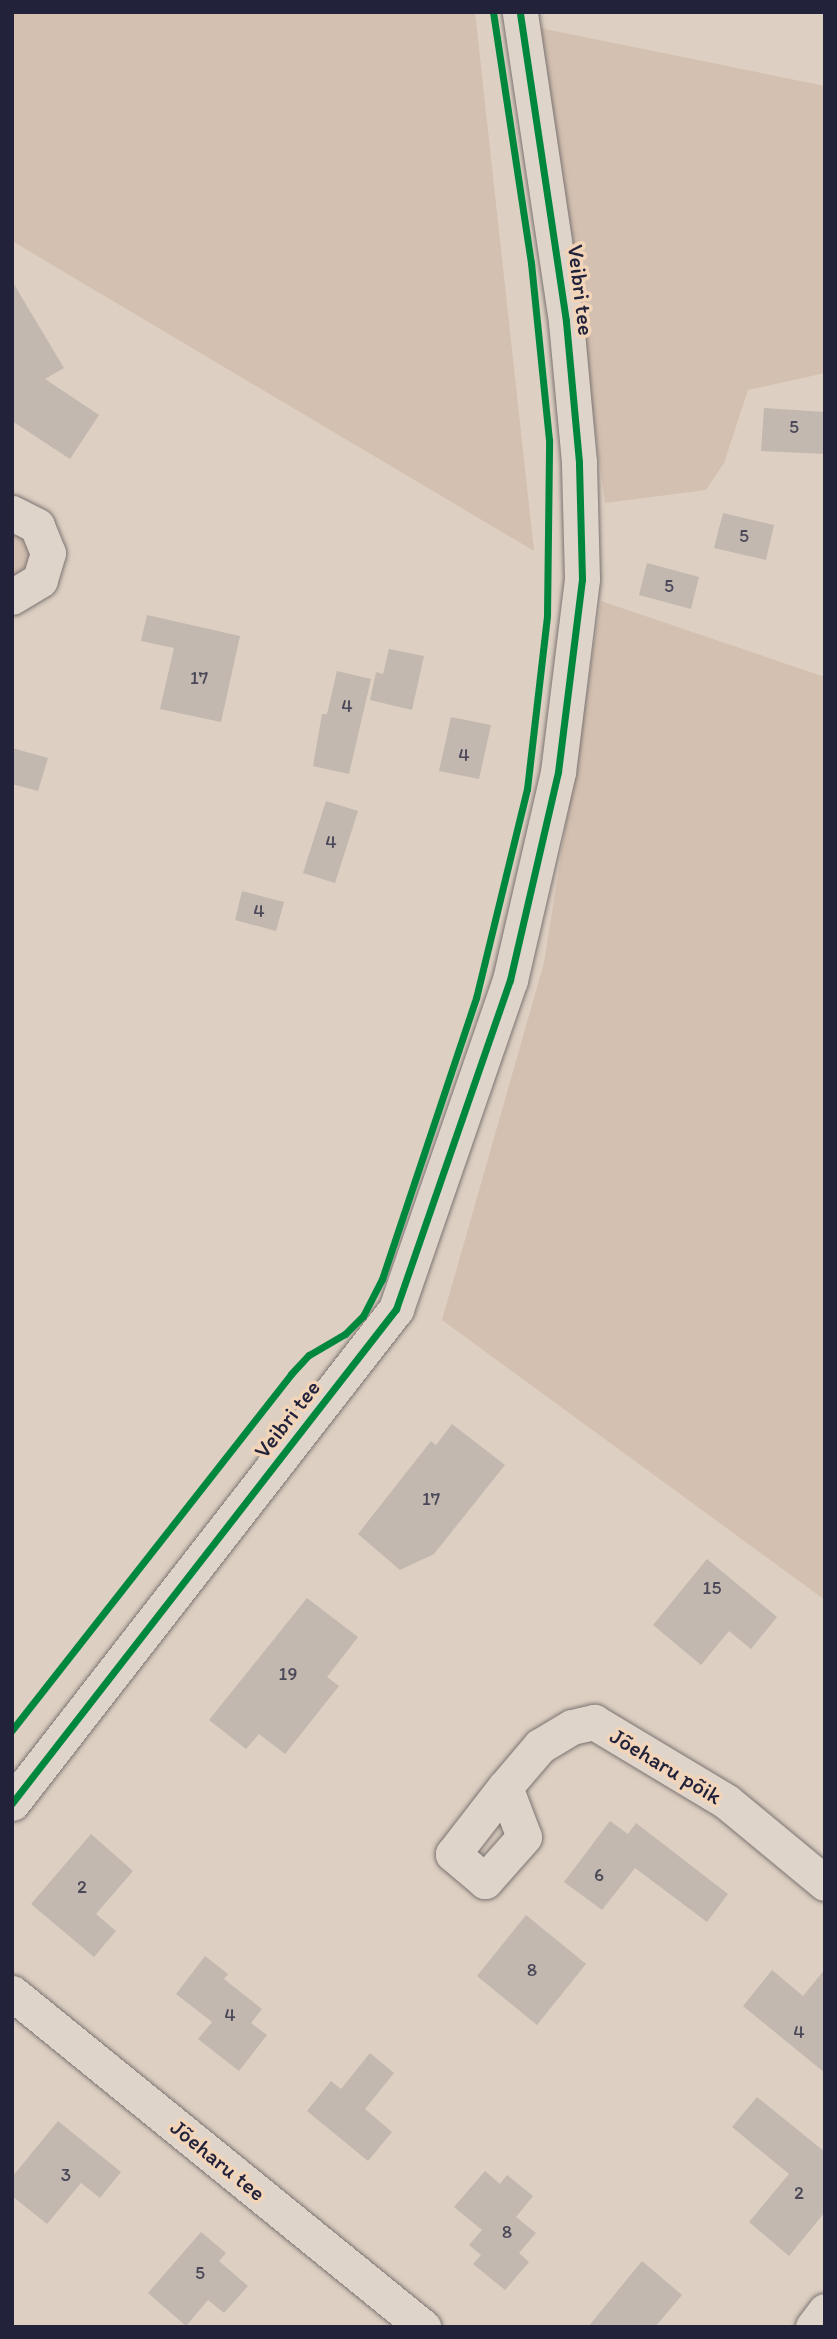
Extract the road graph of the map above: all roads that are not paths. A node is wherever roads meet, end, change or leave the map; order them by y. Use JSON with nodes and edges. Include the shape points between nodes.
{"nodes":[{"id":1,"x":520,"y":12,"type":"edge"},
{"id":2,"x":12,"y":513,"type":"edge"},
{"id":3,"x":12,"y":597,"type":"edge"},
{"id":4,"x":505,"y":1787,"type":"dead end"},
{"id":5,"x":12,"y":1803,"type":"edge"},
{"id":6,"x":825,"y":1883,"type":"edge"},
{"id":7,"x":12,"y":1993,"type":"edge"},
{"id":8,"x":825,"y":2311,"type":"edge"},
{"id":9,"x":424,"y":2327,"type":"edge"},
{"id":10,"x":813,"y":2327,"type":"edge"}],
"edges":[{"from":1,"to":5,"type":"street","name":"Veibri tee","via":[[566,321],[579,462],[582,579],[558,772],[510,980],[396,1309]]},
{"from":2,"to":3,"type":"street","via":[[37,526],[48,553],[40,580]]},
{"from":4,"to":6,"type":"street","name":"Jõeharu põik","via":[[540,1746],[572,1727],[594,1721],[727,1802]]},
{"from":7,"to":9,"type":"street","name":"Jõeharu tee"},
{"from":8,"to":10,"type":"street"}]}
